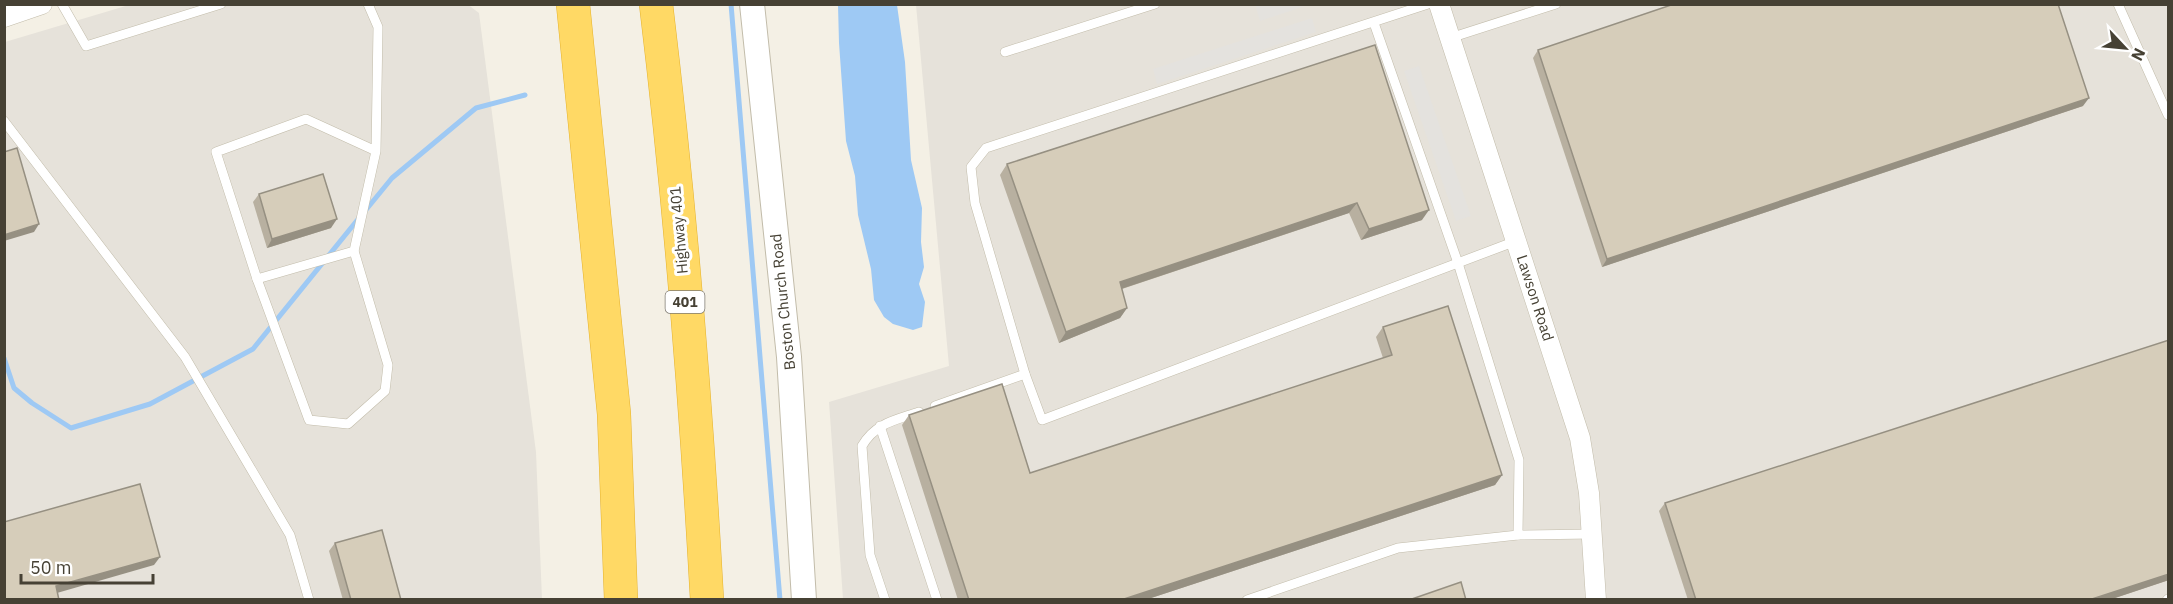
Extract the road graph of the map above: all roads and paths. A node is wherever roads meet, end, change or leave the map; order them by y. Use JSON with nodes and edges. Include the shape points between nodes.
{"nodes":[{"id":1,"x":42,"y":4,"type":"edge"},
{"id":2,"x":62,"y":4,"type":"edge"},
{"id":3,"x":221,"y":4,"type":"edge"},
{"id":4,"x":368,"y":4,"type":"edge"},
{"id":5,"x":573,"y":4,"type":"edge"},
{"id":6,"x":656,"y":4,"type":"edge"},
{"id":7,"x":752,"y":4,"type":"edge"},
{"id":8,"x":1155,"y":4,"type":"edge"},
{"id":9,"x":1428,"y":4,"type":"edge"},
{"id":10,"x":1439,"y":4,"type":"edge"},
{"id":11,"x":1556,"y":4,"type":"edge"},
{"id":12,"x":2118,"y":4,"type":"edge"},
{"id":13,"x":4,"y":17,"type":"edge"},
{"id":14,"x":1374,"y":23,"type":"junction"},
{"id":15,"x":1450,"y":38,"type":"junction"},
{"id":16,"x":1005,"y":52,"type":"dead end"},
{"id":17,"x":2169,"y":115,"type":"edge"},
{"id":18,"x":4,"y":122,"type":"edge"},
{"id":19,"x":376,"y":151,"type":"junction"},
{"id":20,"x":1516,"y":241,"type":"junction"},
{"id":21,"x":354,"y":251,"type":"junction"},
{"id":22,"x":1458,"y":263,"type":"junction"},
{"id":23,"x":257,"y":279,"type":"junction"},
{"id":24,"x":1024,"y":374,"type":"junction"},
{"id":25,"x":880,"y":426,"type":"junction"},
{"id":26,"x":1593,"y":534,"type":"junction"},
{"id":27,"x":1518,"y":535,"type":"junction"},
{"id":28,"x":309,"y":600,"type":"edge"},
{"id":29,"x":621,"y":600,"type":"edge"},
{"id":30,"x":707,"y":600,"type":"edge"},
{"id":31,"x":804,"y":600,"type":"edge"},
{"id":32,"x":885,"y":600,"type":"edge"},
{"id":33,"x":937,"y":600,"type":"edge"},
{"id":34,"x":1247,"y":600,"type":"edge"},
{"id":35,"x":1596,"y":600,"type":"edge"}],
"edges":[{"from":1,"to":13,"type":"street"},
{"from":2,"to":3,"type":"lane","via":[[86,46]]},
{"from":4,"to":19,"type":"lane","via":[[378,27]]},
{"from":5,"to":29,"type":"highway","via":[[614,414]]},
{"from":6,"to":30,"type":"highway","name":"Highway 401","number":"401","via":[[671,133]]},
{"from":7,"to":31,"type":"street","name":"Boston Church Road","via":[[789,357]]},
{"from":8,"to":16,"type":"lane"},
{"from":9,"to":14,"type":"lane"},
{"from":10,"to":15,"type":"street","name":"Lawson Road"},
{"from":11,"to":15,"type":"lane"},
{"from":12,"to":17,"type":"lane"},
{"from":14,"to":22,"type":"lane"},
{"from":14,"to":24,"type":"lane","via":[[986,148],[971,167],[975,203]]},
{"from":15,"to":20,"type":"street","name":"Lawson Road"},
{"from":18,"to":28,"type":"lane","via":[[185,357],[290,535]]},
{"from":19,"to":21,"type":"lane"},
{"from":19,"to":23,"type":"lane","via":[[306,119],[216,152]]},
{"from":20,"to":22,"type":"lane"},
{"from":20,"to":26,"type":"street","name":"Lawson Road","via":[[1580,438]]},
{"from":21,"to":23,"type":"lane"},
{"from":21,"to":23,"type":"lane","via":[[388,365],[385,391],[348,424],[309,420]]},
{"from":22,"to":24,"type":"lane","via":[[1042,420]]},
{"from":22,"to":27,"type":"lane","via":[[1519,460]]},
{"from":24,"to":25,"type":"lane"},
{"from":25,"to":32,"type":"lane","via":[[862,446],[870,555]]},
{"from":25,"to":33,"type":"lane"},
{"from":26,"to":27,"type":"lane"},
{"from":26,"to":35,"type":"street","name":"Lawson Road"},
{"from":27,"to":34,"type":"lane","via":[[1398,548]]}]}
